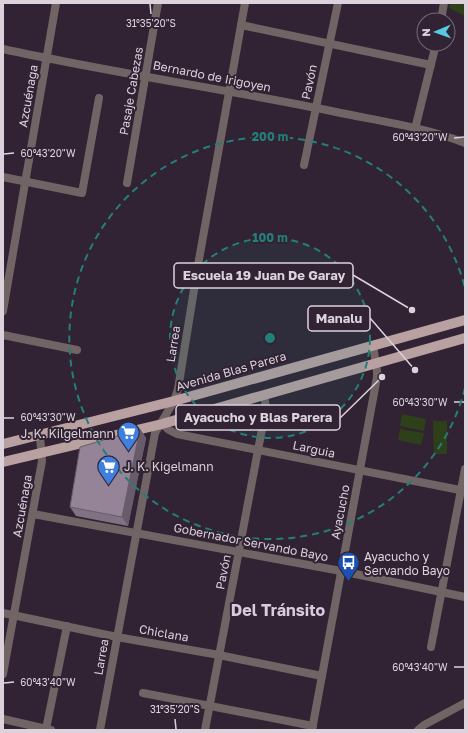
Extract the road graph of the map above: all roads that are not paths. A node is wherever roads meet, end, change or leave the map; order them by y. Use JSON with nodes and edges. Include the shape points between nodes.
{"nodes":[{"id":1,"x":56,"y":3,"type":"edge"},
{"id":2,"x":158,"y":3,"type":"edge"},
{"id":3,"x":245,"y":3,"type":"edge"},
{"id":4,"x":338,"y":3,"type":"edge"},
{"id":5,"x":241,"y":25,"type":"junction"},
{"id":6,"x":330,"y":44,"type":"junction"},
{"id":7,"x":3,"y":49,"type":"edge"},
{"id":8,"x":434,"y":52,"type":"edge"},
{"id":9,"x":46,"y":58,"type":"junction"},
{"id":10,"x":431,"y":65,"type":"junction"},
{"id":11,"x":146,"y":76,"type":"junction"},
{"id":12,"x":229,"y":91,"type":"junction"},
{"id":13,"x":100,"y":98,"type":"dead end"},
{"id":14,"x":316,"y":108,"type":"junction"},
{"id":15,"x":416,"y":129,"type":"junction"},
{"id":16,"x":465,"y":143,"type":"edge"},
{"id":17,"x":304,"y":165,"type":"dead end"},
{"id":18,"x":3,"y":177,"type":"edge"},
{"id":19,"x":26,"y":181,"type":"junction"},
{"id":20,"x":127,"y":183,"type":"dead end"},
{"id":21,"x":3,"y":311,"type":"edge"},
{"id":22,"x":465,"y":320,"type":"edge"},
{"id":23,"x":3,"y":335,"type":"edge"},
{"id":24,"x":465,"y":338,"type":"edge"},
{"id":25,"x":373,"y":345,"type":"junction"},
{"id":26,"x":77,"y":350,"type":"dead end"},
{"id":27,"x":376,"y":364,"type":"junction"},
{"id":28,"x":264,"y":395,"type":"junction"},
{"id":29,"x":174,"y":401,"type":"junction"},
{"id":30,"x":162,"y":424,"type":"junction"},
{"id":31,"x":40,"y":436,"type":"junction"},
{"id":32,"x":3,"y":444,"type":"edge"},
{"id":33,"x":258,"y":450,"type":"junction"},
{"id":34,"x":42,"y":454,"type":"junction"},
{"id":35,"x":3,"y":462,"type":"edge"},
{"id":36,"x":465,"y":469,"type":"edge"},
{"id":37,"x":360,"y":471,"type":"junction"},
{"id":38,"x":463,"y":491,"type":"edge"},
{"id":39,"x":33,"y":514,"type":"junction"},
{"id":40,"x":136,"y":533,"type":"junction"},
{"id":41,"x":239,"y":553,"type":"junction"},
{"id":42,"x":341,"y":571,"type":"junction"},
{"id":43,"x":442,"y":591,"type":"junction"},
{"id":44,"x":465,"y":597,"type":"edge"},
{"id":45,"x":3,"y":613,"type":"edge"},
{"id":46,"x":14,"y":615,"type":"junction"},
{"id":47,"x":66,"y":626,"type":"junction"},
{"id":48,"x":117,"y":637,"type":"junction"},
{"id":49,"x":431,"y":647,"type":"dead end"},
{"id":50,"x":219,"y":655,"type":"junction"},
{"id":51,"x":3,"y":674,"type":"edge"},
{"id":52,"x":322,"y":676,"type":"junction"},
{"id":53,"x":143,"y":693,"type":"dead end"},
{"id":54,"x":465,"y":703,"type":"edge"},
{"id":55,"x":210,"y":705,"type":"junction"},
{"id":56,"x":3,"y":719,"type":"edge"},
{"id":57,"x":34,"y":728,"type":"edge"},
{"id":58,"x":312,"y":728,"type":"edge"},
{"id":59,"x":48,"y":729,"type":"edge"},
{"id":60,"x":100,"y":730,"type":"edge"},
{"id":61,"x":205,"y":730,"type":"edge"},
{"id":62,"x":418,"y":730,"type":"edge"}],
"edges":[{"from":1,"to":9,"type":"street","name":"Azcuénaga"},
{"from":2,"to":11,"type":"street","name":"Pasaje Cabezas"},
{"from":3,"to":5,"type":"street","name":"Larrea"},
{"from":4,"to":6,"type":"street","name":"Pavón"},
{"from":5,"to":6,"type":"street"},
{"from":5,"to":12,"type":"street","name":"Larrea"},
{"from":6,"to":10,"type":"street"},
{"from":6,"to":14,"type":"street","name":"Pavón"},
{"from":7,"to":9,"type":"street","name":"Bernardo de Irigoyen"},
{"from":8,"to":10,"type":"street"},
{"from":9,"to":11,"type":"street","name":"Bernardo de Irigoyen"},
{"from":9,"to":19,"type":"street","name":"Azcuénaga"},
{"from":10,"to":15,"type":"street"},
{"from":11,"to":12,"type":"street","name":"Bernardo de Irigoyen"},
{"from":11,"to":20,"type":"street","name":"Pasaje Cabezas"},
{"from":12,"to":14,"type":"street","name":"Bernardo de Irigoyen"},
{"from":12,"to":29,"type":"street","name":"Larrea"},
{"from":13,"to":19,"type":"street","via":[[82,193]]},
{"from":14,"to":15,"type":"street","name":"Bernardo de Irigoyen"},
{"from":14,"to":17,"type":"street","name":"Pavón"},
{"from":15,"to":16,"type":"street","name":"Bernardo de Irigoyen"},
{"from":18,"to":19,"type":"street"},
{"from":19,"to":21,"type":"street","name":"Azcuénaga"},
{"from":22,"to":25,"type":"main road","name":"Avenida Blas Parera"},
{"from":23,"to":26,"type":"street"},
{"from":24,"to":27,"type":"main road"},
{"from":25,"to":27,"type":"street","name":"Ayacucho"},
{"from":25,"to":29,"type":"main road","name":"Avenida Blas Parera"},
{"from":27,"to":28,"type":"main road"},
{"from":27,"to":37,"type":"street","name":"Ayacucho","via":[[377,377]]},
{"from":28,"to":30,"type":"main road"},
{"from":28,"to":33,"type":"street","name":"Pavón","via":[[266,408]]},
{"from":29,"to":30,"type":"street","name":"Larrea"},
{"from":29,"to":31,"type":"main road","name":"Avenida Blas Parera"},
{"from":30,"to":33,"type":"street","name":"Larguia","via":[[177,434]]},
{"from":30,"to":34,"type":"main road"},
{"from":30,"to":40,"type":"street","name":"Larrea","via":[[156,433]]},
{"from":31,"to":32,"type":"main road","name":"Avenida Blas Parera"},
{"from":31,"to":34,"type":"street","name":"Azcuénaga"},
{"from":33,"to":37,"type":"street","name":"Larguia"},
{"from":33,"to":41,"type":"street","name":"Pavón"},
{"from":34,"to":35,"type":"main road"},
{"from":34,"to":39,"type":"street","name":"Azcuénaga"},
{"from":36,"to":38,"type":"street"},
{"from":37,"to":38,"type":"street","name":"Larguia"},
{"from":37,"to":42,"type":"street","name":"Ayacucho"},
{"from":38,"to":43,"type":"street"},
{"from":39,"to":40,"type":"street","name":"Gobernador Servando Bayo"},
{"from":39,"to":46,"type":"street","name":"Azcuénaga"},
{"from":40,"to":41,"type":"street","name":"Gobernador Servando Bayo"},
{"from":40,"to":48,"type":"street","name":"Larrea"},
{"from":41,"to":42,"type":"street","name":"Gobernador Servando Bayo"},
{"from":41,"to":50,"type":"street","name":"Pavón"},
{"from":42,"to":43,"type":"street","name":"Gobernador Servando Bayo"},
{"from":42,"to":52,"type":"street","name":"Ayacucho"},
{"from":43,"to":44,"type":"street","name":"Gobernador Servando Bayo"},
{"from":43,"to":49,"type":"street"},
{"from":45,"to":46,"type":"street","name":"Chiclana"},
{"from":46,"to":47,"type":"street","name":"Chiclana"},
{"from":46,"to":51,"type":"street","name":"Azcuénaga"},
{"from":47,"to":48,"type":"street","name":"Chiclana"},
{"from":47,"to":59,"type":"street"},
{"from":48,"to":50,"type":"street","name":"Chiclana"},
{"from":48,"to":60,"type":"street","name":"Larrea"},
{"from":50,"to":52,"type":"street","name":"Chiclana"},
{"from":50,"to":55,"type":"street","name":"Pavón"},
{"from":52,"to":58,"type":"street","name":"Ayacucho"},
{"from":53,"to":55,"type":"street"},
{"from":54,"to":62,"type":"street"},
{"from":55,"to":58,"type":"street"},
{"from":55,"to":61,"type":"street","name":"Pavón"},
{"from":56,"to":57,"type":"street"},
{"from":57,"to":59,"type":"street"}]}
